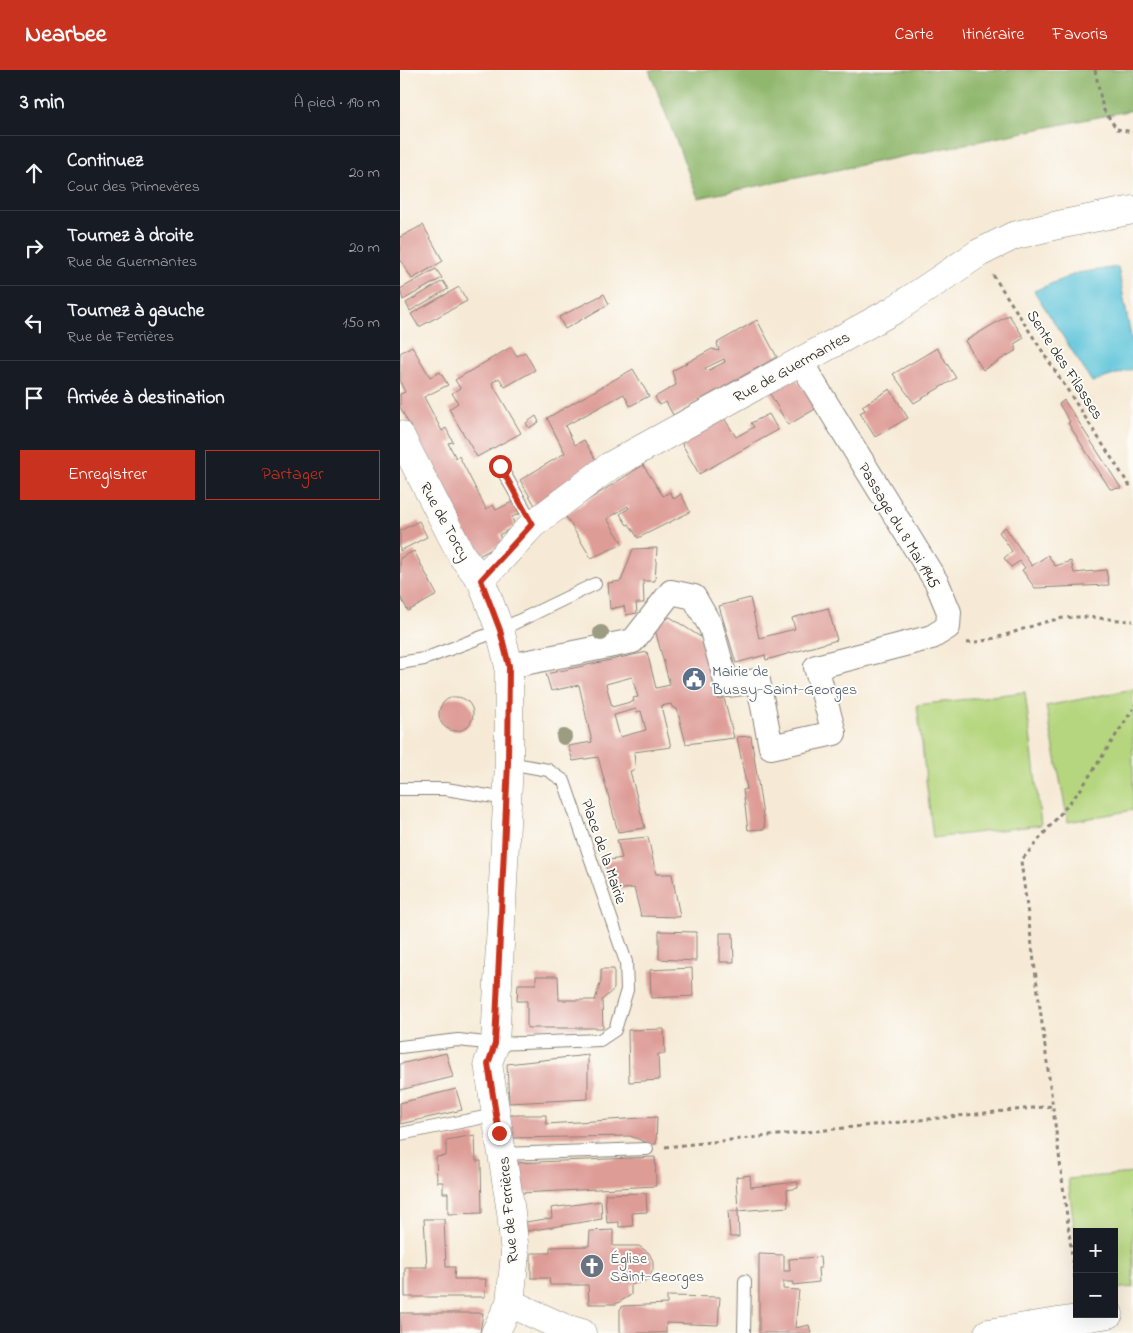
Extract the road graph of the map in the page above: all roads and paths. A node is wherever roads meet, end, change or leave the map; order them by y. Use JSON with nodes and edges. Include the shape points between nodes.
{"nodes":[{"id":1,"x":1095,"y":70,"type":"edge"},
{"id":2,"x":1133,"y":132,"type":"edge"},
{"id":3,"x":1133,"y":210,"type":"edge"},
{"id":4,"x":979,"y":253,"type":"junction"},
{"id":5,"x":800,"y":361,"type":"junction"},
{"id":6,"x":400,"y":435,"type":"edge"},
{"id":7,"x":500,"y":466,"type":"dead end"},
{"id":8,"x":1133,"y":484,"type":"edge"},
{"id":9,"x":532,"y":524,"type":"junction"},
{"id":10,"x":481,"y":580,"type":"junction"},
{"id":11,"x":595,"y":584,"type":"dead end"},
{"id":12,"x":1133,"y":620,"type":"edge"},
{"id":13,"x":948,"y":627,"type":"junction"},
{"id":14,"x":500,"y":630,"type":"junction"},
{"id":15,"x":400,"y":663,"type":"edge"},
{"id":16,"x":509,"y":666,"type":"junction"},
{"id":17,"x":1133,"y":709,"type":"edge"},
{"id":18,"x":508,"y":763,"type":"junction"},
{"id":19,"x":400,"y":789,"type":"edge"},
{"id":20,"x":506,"y":798,"type":"junction"},
{"id":21,"x":495,"y":1044,"type":"junction"},
{"id":22,"x":400,"y":1047,"type":"edge"},
{"id":23,"x":1052,"y":1106,"type":"junction"},
{"id":24,"x":495,"y":1115,"type":"junction"},
{"id":25,"x":400,"y":1134,"type":"edge"},
{"id":26,"x":647,"y":1149,"type":"joint"},
{"id":27,"x":502,"y":1154,"type":"junction"},
{"id":28,"x":1074,"y":1273,"type":"edge"},
{"id":29,"x":745,"y":1281,"type":"dead end"},
{"id":30,"x":510,"y":1303,"type":"junction"},
{"id":31,"x":1133,"y":1312,"type":"edge"},
{"id":32,"x":1118,"y":1313,"type":"edge"},
{"id":33,"x":1084,"y":1318,"type":"edge"},
{"id":34,"x":495,"y":1333,"type":"edge"},
{"id":35,"x":582,"y":1333,"type":"edge"},
{"id":36,"x":744,"y":1333,"type":"edge"},
{"id":37,"x":988,"y":1333,"type":"edge"}],
"edges":[{"from":1,"to":2,"type":"path","via":[[1102,109],[1117,129]]},
{"from":3,"to":4,"type":"street","name":"Rue de Guermantes","via":[[1014,236]]},
{"from":4,"to":5,"type":"street","name":"Rue de Guermantes","via":[[894,310]]},
{"from":4,"to":8,"type":"path","name":"Sente des Filasses","via":[[1129,485]]},
{"from":5,"to":9,"type":"street","name":"Rue de Guermantes","via":[[610,466]]},
{"from":5,"to":13,"type":"street","name":"Passage du 8 Mai 1945","via":[[937,583],[949,612]]},
{"from":6,"to":10,"type":"street","name":"Rue de Torcy","via":[[462,556]]},
{"from":7,"to":9,"type":"lane"},
{"from":9,"to":10,"type":"street","name":"Rue de Guermantes"},
{"from":10,"to":14,"type":"street","name":"Rue de Ferrières"},
{"from":11,"to":14,"type":"lane"},
{"from":12,"to":13,"type":"path","via":[[1066,618],[995,640],[966,643]]},
{"from":13,"to":16,"type":"street","via":[[932,637],[816,667],[834,732],[771,747],[758,681],[727,686],[711,627],[694,597],[671,592],[633,641]]},
{"from":14,"to":15,"type":"lane","via":[[424,659]]},
{"from":14,"to":16,"type":"street","name":"Rue de Ferrières"},
{"from":16,"to":18,"type":"street","name":"Rue de Ferrières"},
{"from":17,"to":23,"type":"path","via":[[1081,789],[1020,861]]},
{"from":18,"to":20,"type":"street","name":"Rue de Ferrières"},
{"from":18,"to":21,"type":"lane","name":"Place de la Mairie","via":[[548,770],[564,781],[626,962],[627,990],[615,1030],[600,1040]]},
{"from":19,"to":20,"type":"lane","via":[[446,790]]},
{"from":20,"to":21,"type":"street","name":"Rue de Ferrières"},
{"from":21,"to":22,"type":"lane","name":"Place de la Mairie","via":[[458,1040]]},
{"from":21,"to":24,"type":"street","name":"Rue de Ferrières","via":[[488,1064]]},
{"from":23,"to":26,"type":"path"},
{"from":23,"to":28,"type":"path"},
{"from":24,"to":25,"type":"lane"},
{"from":24,"to":27,"type":"street","name":"Rue de Ferrières"},
{"from":26,"to":27,"type":"lane"},
{"from":27,"to":30,"type":"street","name":"Rue de Ferrières","via":[[515,1254]]},
{"from":29,"to":36,"type":"lane"},
{"from":30,"to":34,"type":"street","name":"Rue de Ferrières"},
{"from":30,"to":35,"type":"street"},
{"from":31,"to":32,"type":"street"},
{"from":33,"to":37,"type":"street"}]}
